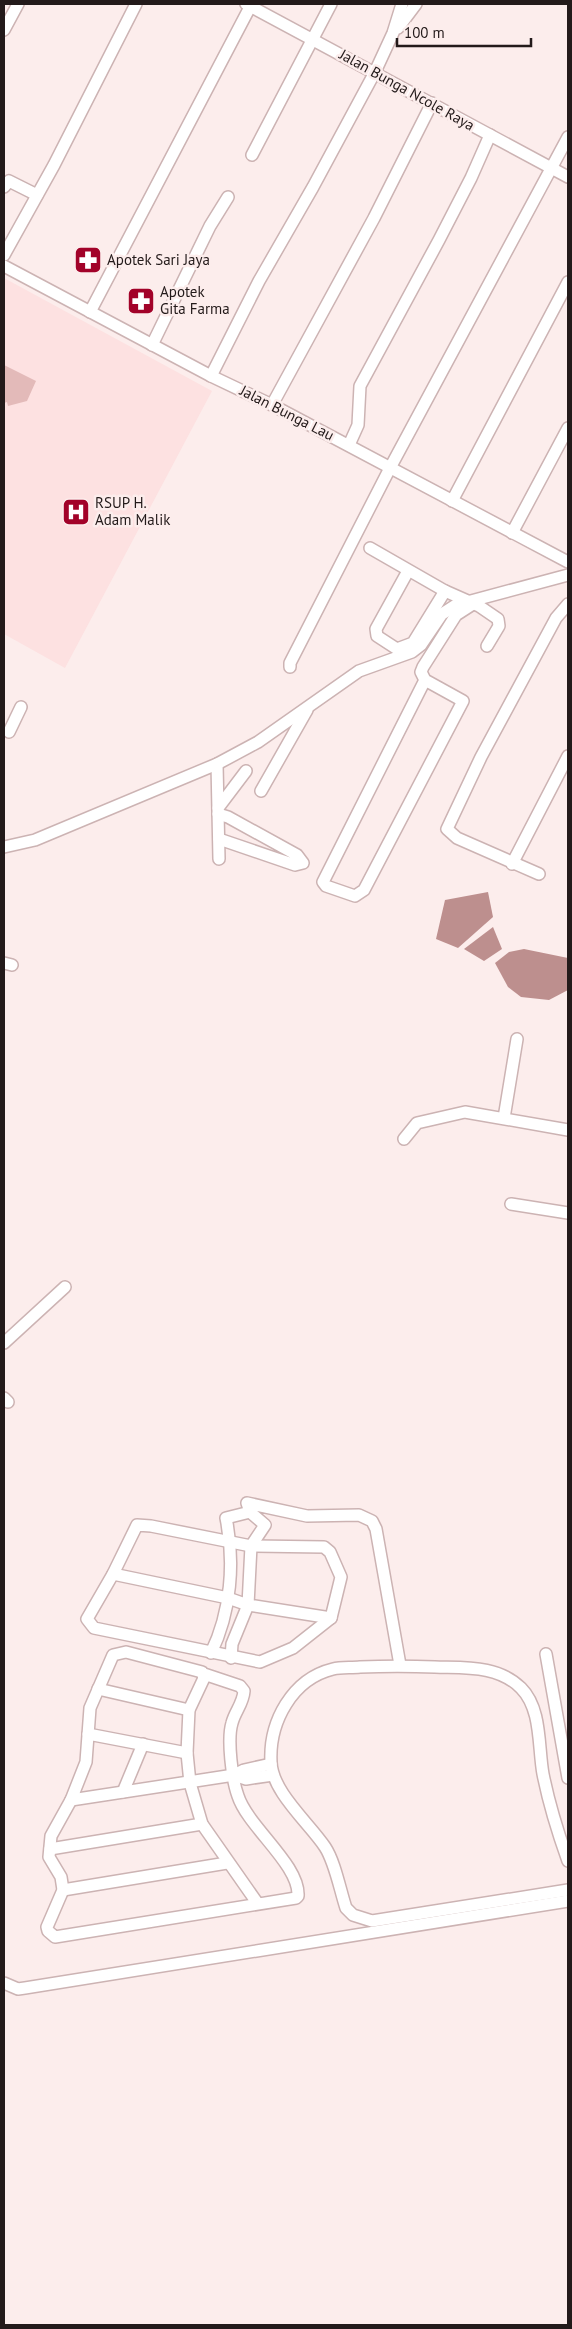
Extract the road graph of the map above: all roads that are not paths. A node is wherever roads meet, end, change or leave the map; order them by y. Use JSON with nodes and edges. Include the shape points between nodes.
{"nodes":[{"id":1,"x":18,"y":4,"type":"edge"},
{"id":2,"x":136,"y":4,"type":"edge"},
{"id":3,"x":331,"y":4,"type":"edge"},
{"id":4,"x":402,"y":4,"type":"edge"},
{"id":5,"x":416,"y":4,"type":"edge"},
{"id":6,"x":255,"y":6,"type":"edge"},
{"id":7,"x":4,"y":30,"type":"edge"},
{"id":8,"x":394,"y":33,"type":"junction"},
{"id":9,"x":312,"y":40,"type":"junction"},
{"id":10,"x":375,"y":72,"type":"junction"},
{"id":11,"x":432,"y":103,"type":"junction"},
{"id":12,"x":490,"y":136,"type":"junction"},
{"id":13,"x":568,"y":137,"type":"edge"},
{"id":14,"x":252,"y":155,"type":"dead end"},
{"id":15,"x":553,"y":169,"type":"junction"},
{"id":16,"x":568,"y":177,"type":"edge"},
{"id":17,"x":4,"y":187,"type":"edge"},
{"id":18,"x":37,"y":195,"type":"junction"},
{"id":19,"x":228,"y":197,"type":"dead end"},
{"id":20,"x":4,"y":255,"type":"edge"},
{"id":21,"x":4,"y":266,"type":"edge"},
{"id":22,"x":568,"y":282,"type":"edge"},
{"id":23,"x":90,"y":312,"type":"junction"},
{"id":24,"x":152,"y":344,"type":"junction"},
{"id":25,"x":211,"y":376,"type":"junction"},
{"id":26,"x":272,"y":405,"type":"junction"},
{"id":27,"x":568,"y":428,"type":"edge"},
{"id":28,"x":349,"y":445,"type":"junction"},
{"id":29,"x":390,"y":468,"type":"junction"},
{"id":30,"x":452,"y":500,"type":"junction"},
{"id":31,"x":512,"y":533,"type":"junction"},
{"id":32,"x":370,"y":548,"type":"dead end"},
{"id":33,"x":568,"y":562,"type":"edge"},
{"id":34,"x":408,"y":571,"type":"junction"},
{"id":35,"x":568,"y":575,"type":"edge"},
{"id":36,"x":445,"y":591,"type":"junction"},
{"id":37,"x":470,"y":602,"type":"junction"},
{"id":38,"x":568,"y":604,"type":"edge"},
{"id":39,"x":487,"y":646,"type":"dead end"},
{"id":40,"x":290,"y":667,"type":"dead end"},
{"id":41,"x":425,"y":680,"type":"junction"},
{"id":42,"x":21,"y":707,"type":"dead end"},
{"id":43,"x":309,"y":708,"type":"junction"},
{"id":44,"x":8,"y":732,"type":"dead end"},
{"id":45,"x":568,"y":756,"type":"edge"},
{"id":46,"x":217,"y":764,"type":"junction"},
{"id":47,"x":246,"y":771,"type":"dead end"},
{"id":48,"x":261,"y":791,"type":"dead end"},
{"id":49,"x":218,"y":811,"type":"junction"},
{"id":50,"x":219,"y":839,"type":"junction"},
{"id":51,"x":5,"y":849,"type":"edge"},
{"id":52,"x":219,"y":859,"type":"dead end"},
{"id":53,"x":512,"y":864,"type":"junction"},
{"id":54,"x":539,"y":874,"type":"dead end"},
{"id":55,"x":517,"y":1039,"type":"dead end"},
{"id":56,"x":504,"y":1118,"type":"junction"},
{"id":57,"x":568,"y":1130,"type":"edge"},
{"id":58,"x":404,"y":1139,"type":"dead end"},
{"id":59,"x":511,"y":1204,"type":"dead end"},
{"id":60,"x":568,"y":1213,"type":"edge"},
{"id":61,"x":65,"y":1287,"type":"dead end"},
{"id":62,"x":4,"y":1344,"type":"edge"},
{"id":63,"x":250,"y":1512,"type":"junction"},
{"id":64,"x":231,"y":1541,"type":"junction"},
{"id":65,"x":251,"y":1546,"type":"junction"},
{"id":66,"x":113,"y":1574,"type":"junction"},
{"id":67,"x":228,"y":1598,"type":"junction"},
{"id":68,"x":248,"y":1605,"type":"junction"},
{"id":69,"x":332,"y":1618,"type":"junction"},
{"id":70,"x":211,"y":1653,"type":"junction"},
{"id":71,"x":546,"y":1654,"type":"dead end"},
{"id":72,"x":231,"y":1658,"type":"junction"},
{"id":73,"x":400,"y":1665,"type":"junction"},
{"id":74,"x":204,"y":1674,"type":"junction"},
{"id":75,"x":98,"y":1689,"type":"junction"},
{"id":76,"x":189,"y":1710,"type":"junction"},
{"id":77,"x":88,"y":1734,"type":"junction"},
{"id":78,"x":142,"y":1744,"type":"junction"},
{"id":79,"x":187,"y":1753,"type":"junction"},
{"id":80,"x":272,"y":1769,"type":"junction"},
{"id":81,"x":234,"y":1775,"type":"junction"},
{"id":82,"x":568,"y":1778,"type":"edge"},
{"id":83,"x":190,"y":1783,"type":"junction"},
{"id":84,"x":123,"y":1792,"type":"junction"},
{"id":85,"x":71,"y":1800,"type":"junction"},
{"id":86,"x":202,"y":1824,"type":"junction"},
{"id":87,"x":50,"y":1849,"type":"junction"},
{"id":88,"x":568,"y":1861,"type":"edge"},
{"id":89,"x":228,"y":1863,"type":"junction"},
{"id":90,"x":63,"y":1890,"type":"junction"},
{"id":91,"x":568,"y":1890,"type":"edge"},
{"id":92,"x":568,"y":1901,"type":"edge"},
{"id":93,"x":258,"y":1904,"type":"junction"},
{"id":94,"x":4,"y":1983,"type":"edge"}],
"edges":[{"from":1,"to":7,"type":"street"},
{"from":2,"to":18,"type":"street"},
{"from":3,"to":9,"type":"street"},
{"from":4,"to":8,"type":"street"},
{"from":5,"to":8,"type":"street"},
{"from":6,"to":9,"type":"street","name":"Jalan Bunga Ncole Raya"},
{"from":6,"to":23,"type":"street"},
{"from":8,"to":10,"type":"street"},
{"from":9,"to":10,"type":"street","name":"Jalan Bunga Ncole Raya"},
{"from":9,"to":14,"type":"street"},
{"from":10,"to":11,"type":"street","name":"Jalan Bunga Ncole Raya"},
{"from":10,"to":25,"type":"street","via":[[259,281]]},
{"from":11,"to":12,"type":"street","name":"Jalan Bunga Ncole Raya"},
{"from":11,"to":26,"type":"street","via":[[374,218]]},
{"from":12,"to":15,"type":"street","name":"Jalan Bunga Ncole Raya"},
{"from":12,"to":28,"type":"street","via":[[360,386],[358,425]]},
{"from":13,"to":15,"type":"street"},
{"from":15,"to":16,"type":"street","name":"Jalan Bunga Ncole Raya"},
{"from":15,"to":29,"type":"street"},
{"from":17,"to":18,"type":"street","via":[[9,181]]},
{"from":18,"to":20,"type":"street"},
{"from":19,"to":24,"type":"street","via":[[210,226]]},
{"from":21,"to":23,"type":"street","name":"Jalan Bunga Lau"},
{"from":22,"to":30,"type":"street"},
{"from":23,"to":24,"type":"street","name":"Jalan Bunga Lau"},
{"from":24,"to":25,"type":"street","name":"Jalan Bunga Lau"},
{"from":25,"to":26,"type":"street","name":"Jalan Bunga Lau"},
{"from":26,"to":28,"type":"street","name":"Jalan Bunga Lau"},
{"from":27,"to":31,"type":"street"},
{"from":28,"to":29,"type":"street","name":"Jalan Bunga Lau"},
{"from":29,"to":30,"type":"street","name":"Jalan Bunga Lau"},
{"from":29,"to":40,"type":"street"},
{"from":30,"to":31,"type":"street","name":"Jalan Bunga Lau"},
{"from":31,"to":33,"type":"street","name":"Jalan Bunga Lau"},
{"from":32,"to":34,"type":"street"},
{"from":34,"to":36,"type":"street"},
{"from":34,"to":36,"type":"street","via":[[376,628],[377,636],[390,646],[397,649],[413,643]]},
{"from":35,"to":37,"type":"street"},
{"from":36,"to":37,"type":"street"},
{"from":37,"to":39,"type":"street","via":[[498,619]]},
{"from":37,"to":41,"type":"street","via":[[448,626],[420,672]]},
{"from":37,"to":43,"type":"street","via":[[456,605],[442,614],[421,645],[412,652],[359,671]]},
{"from":38,"to":53,"type":"street","via":[[556,618],[448,825],[457,838]]},
{"from":41,"to":41,"type":"street","via":[[323,882],[326,886],[355,896],[364,890],[463,701]]},
{"from":42,"to":44,"type":"street"},
{"from":43,"to":46,"type":"street","via":[[258,742]]},
{"from":43,"to":48,"type":"street"},
{"from":45,"to":53,"type":"street"},
{"from":46,"to":49,"type":"street"},
{"from":46,"to":51,"type":"street","via":[[35,840]]},
{"from":47,"to":49,"type":"street"},
{"from":49,"to":50,"type":"street"},
{"from":49,"to":50,"type":"street","via":[[297,855],[303,863],[295,865]]},
{"from":50,"to":52,"type":"street"},
{"from":53,"to":54,"type":"street"},
{"from":55,"to":56,"type":"street"},
{"from":56,"to":57,"type":"street"},
{"from":56,"to":58,"type":"street","via":[[458,1113],[417,1123]]},
{"from":59,"to":60,"type":"street"},
{"from":61,"to":62,"type":"street"},
{"from":63,"to":64,"type":"street","via":[[226,1518]]},
{"from":63,"to":65,"type":"street","via":[[265,1525]]},
{"from":63,"to":73,"type":"street","via":[[247,1503],[307,1516],[359,1515],[372,1522],[376,1529]]},
{"from":64,"to":65,"type":"street"},
{"from":64,"to":66,"type":"street","via":[[136,1525]]},
{"from":64,"to":67,"type":"street"},
{"from":65,"to":68,"type":"street"},
{"from":65,"to":69,"type":"street","via":[[324,1547],[330,1552],[341,1577]]},
{"from":66,"to":67,"type":"street"},
{"from":66,"to":70,"type":"street","via":[[87,1619],[94,1628]]},
{"from":67,"to":68,"type":"street"},
{"from":67,"to":70,"type":"street"},
{"from":68,"to":69,"type":"street"},
{"from":68,"to":72,"type":"street","via":[[232,1644]]},
{"from":69,"to":72,"type":"street","via":[[293,1648],[260,1662]]},
{"from":70,"to":72,"type":"street"},
{"from":71,"to":82,"type":"street"},
{"from":73,"to":80,"type":"street","via":[[334,1669],[316,1677],[290,1696],[275,1727]]},
{"from":73,"to":88,"type":"street","via":[[484,1669],[501,1673],[523,1690],[534,1711],[555,1826]]},
{"from":74,"to":75,"type":"street","via":[[119,1652],[113,1654]]},
{"from":74,"to":76,"type":"street"},
{"from":74,"to":81,"type":"street","via":[[240,1686],[244,1691],[230,1733]]},
{"from":75,"to":76,"type":"street"},
{"from":75,"to":77,"type":"street","via":[[90,1708]]},
{"from":76,"to":79,"type":"street"},
{"from":77,"to":78,"type":"street"},
{"from":77,"to":85,"type":"street","via":[[86,1762]]},
{"from":78,"to":79,"type":"street"},
{"from":78,"to":84,"type":"street"},
{"from":79,"to":83,"type":"street"},
{"from":80,"to":81,"type":"street","via":[[244,1770]]},
{"from":80,"to":91,"type":"street","via":[[288,1800],[328,1853],[346,1908],[361,1919],[372,1921]]},
{"from":81,"to":83,"type":"street"},
{"from":81,"to":93,"type":"street","via":[[242,1805],[294,1877],[298,1893],[296,1898]]},
{"from":83,"to":84,"type":"street"},
{"from":83,"to":86,"type":"street"},
{"from":84,"to":85,"type":"street"},
{"from":85,"to":87,"type":"street","via":[[51,1836]]},
{"from":86,"to":87,"type":"street"},
{"from":86,"to":89,"type":"street"},
{"from":87,"to":90,"type":"street","via":[[49,1857],[61,1877]]},
{"from":89,"to":90,"type":"street"},
{"from":89,"to":93,"type":"street"},
{"from":90,"to":93,"type":"street","via":[[47,1927],[55,1937]]},
{"from":92,"to":94,"type":"street","via":[[25,1988]]}]}
